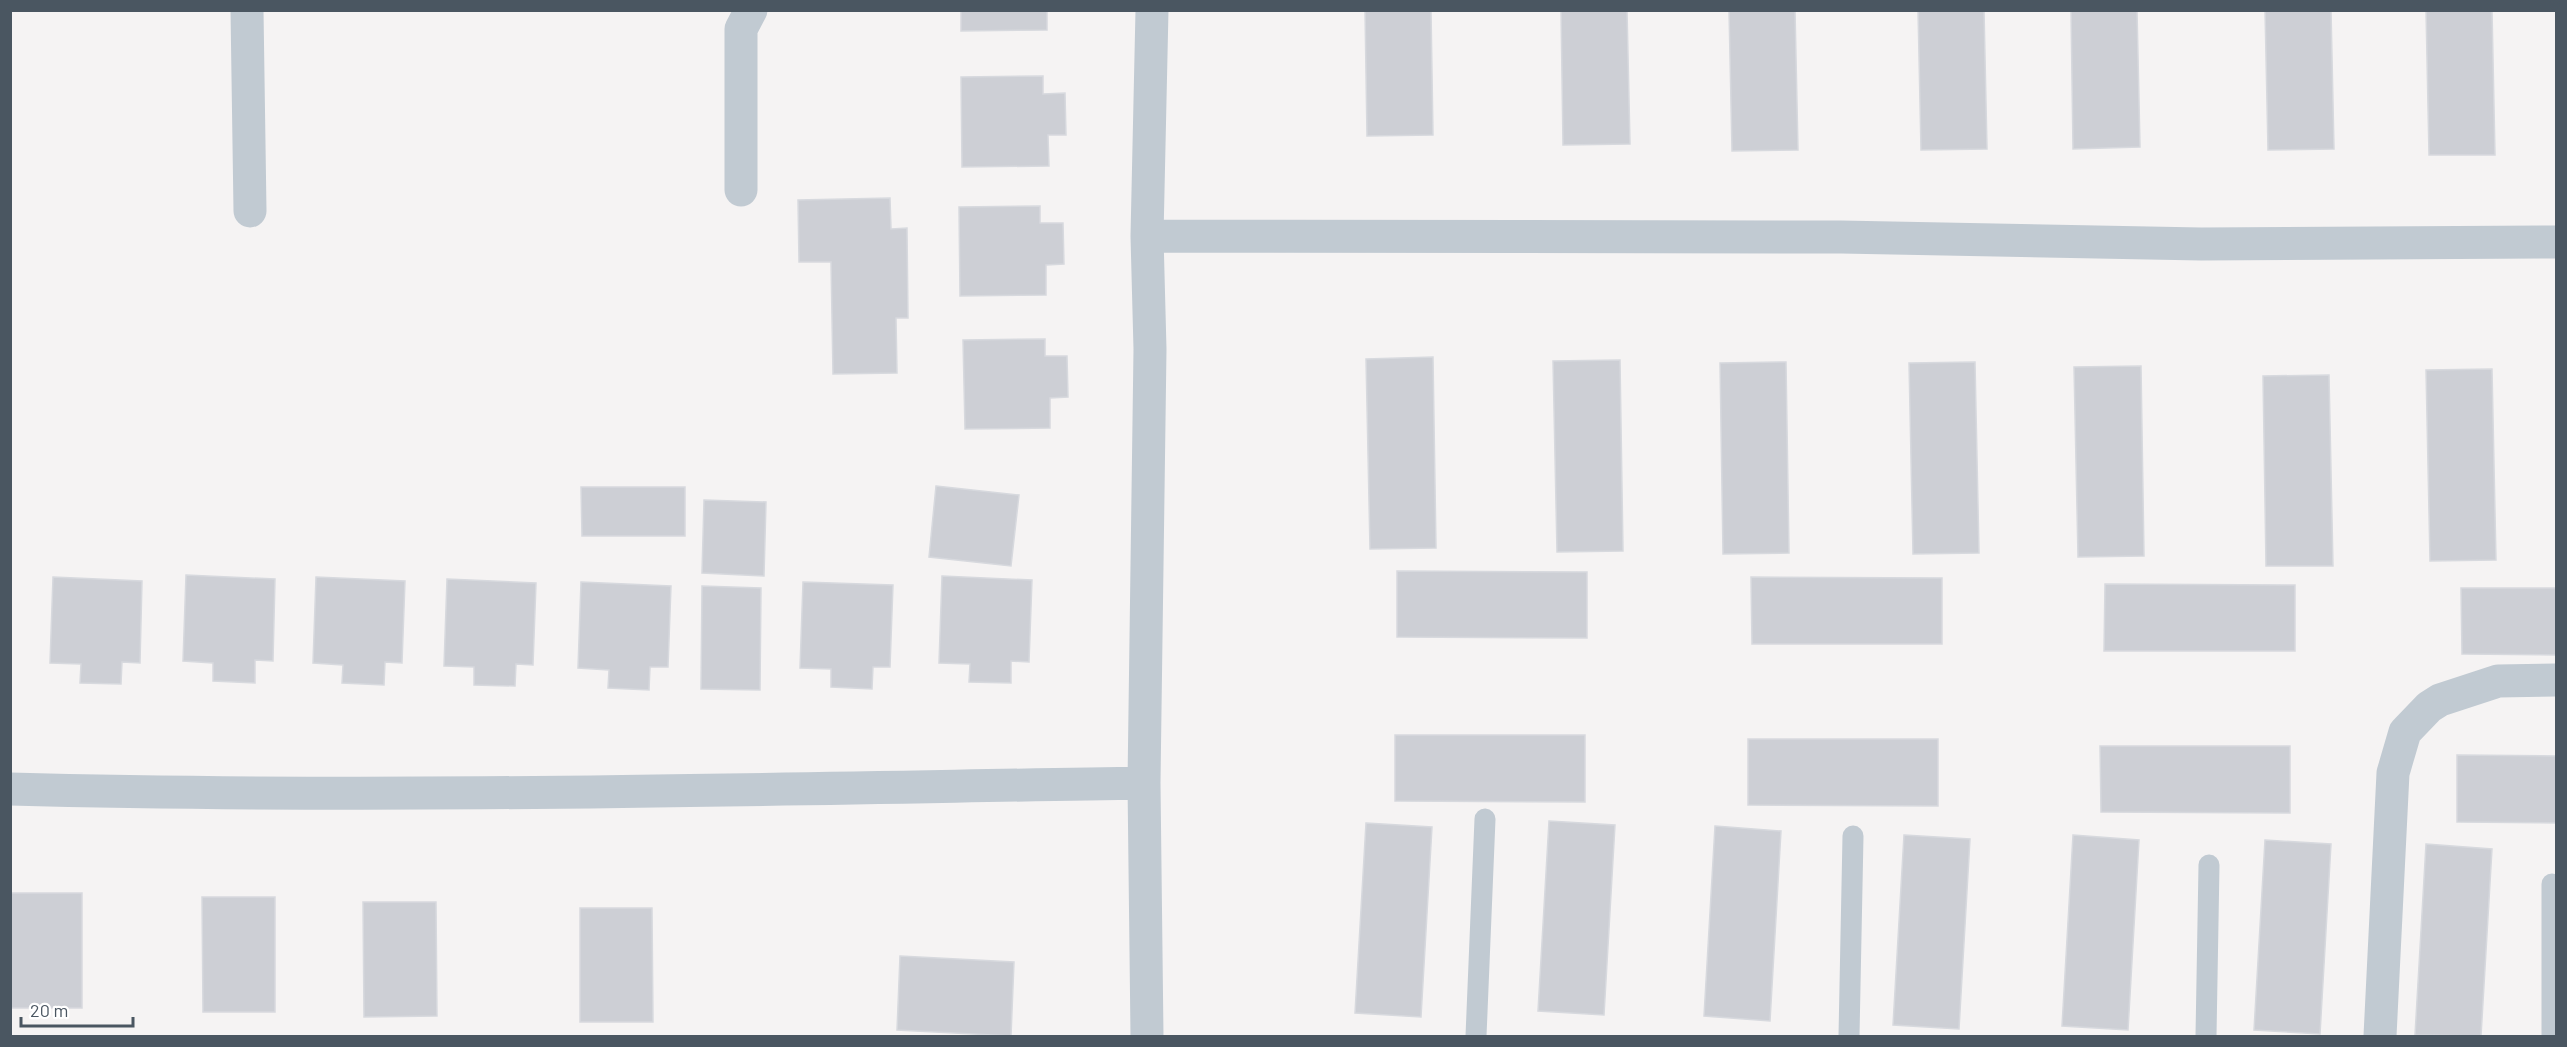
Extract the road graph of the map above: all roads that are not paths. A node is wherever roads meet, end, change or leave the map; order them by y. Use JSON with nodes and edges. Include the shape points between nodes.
{"nodes":[{"id":1,"x":247,"y":10,"type":"edge"},
{"id":2,"x":751,"y":10,"type":"edge"},
{"id":3,"x":1152,"y":10,"type":"edge"},
{"id":4,"x":741,"y":190,"type":"dead end"},
{"id":5,"x":250,"y":211,"type":"dead end"},
{"id":6,"x":1147,"y":236,"type":"junction"},
{"id":7,"x":2556,"y":242,"type":"edge"},
{"id":8,"x":2556,"y":680,"type":"edge"},
{"id":9,"x":1144,"y":783,"type":"junction"},
{"id":10,"x":10,"y":789,"type":"edge"},
{"id":11,"x":1485,"y":819,"type":"dead end"},
{"id":12,"x":1853,"y":836,"type":"dead end"},
{"id":13,"x":2209,"y":866,"type":"dead end"},
{"id":14,"x":2552,"y":884,"type":"dead end"},
{"id":15,"x":1147,"y":1036,"type":"edge"},
{"id":16,"x":1476,"y":1036,"type":"edge"},
{"id":17,"x":1849,"y":1036,"type":"edge"},
{"id":18,"x":2206,"y":1036,"type":"edge"},
{"id":19,"x":2380,"y":1036,"type":"edge"},
{"id":20,"x":2552,"y":1036,"type":"edge"}],
"edges":[{"from":1,"to":5,"type":"street"},
{"from":2,"to":4,"type":"street","via":[[741,29]]},
{"from":3,"to":6,"type":"street"},
{"from":6,"to":7,"type":"street","via":[[1841,237],[2201,244]]},
{"from":6,"to":9,"type":"street","via":[[1150,349]]},
{"from":8,"to":19,"type":"street","via":[[2498,681],[2440,700],[2405,732],[2393,773]]},
{"from":9,"to":10,"type":"street","via":[[509,793]]},
{"from":9,"to":15,"type":"street"},
{"from":11,"to":16,"type":"lane"},
{"from":12,"to":17,"type":"lane"},
{"from":13,"to":18,"type":"lane"},
{"from":14,"to":20,"type":"lane"}]}
